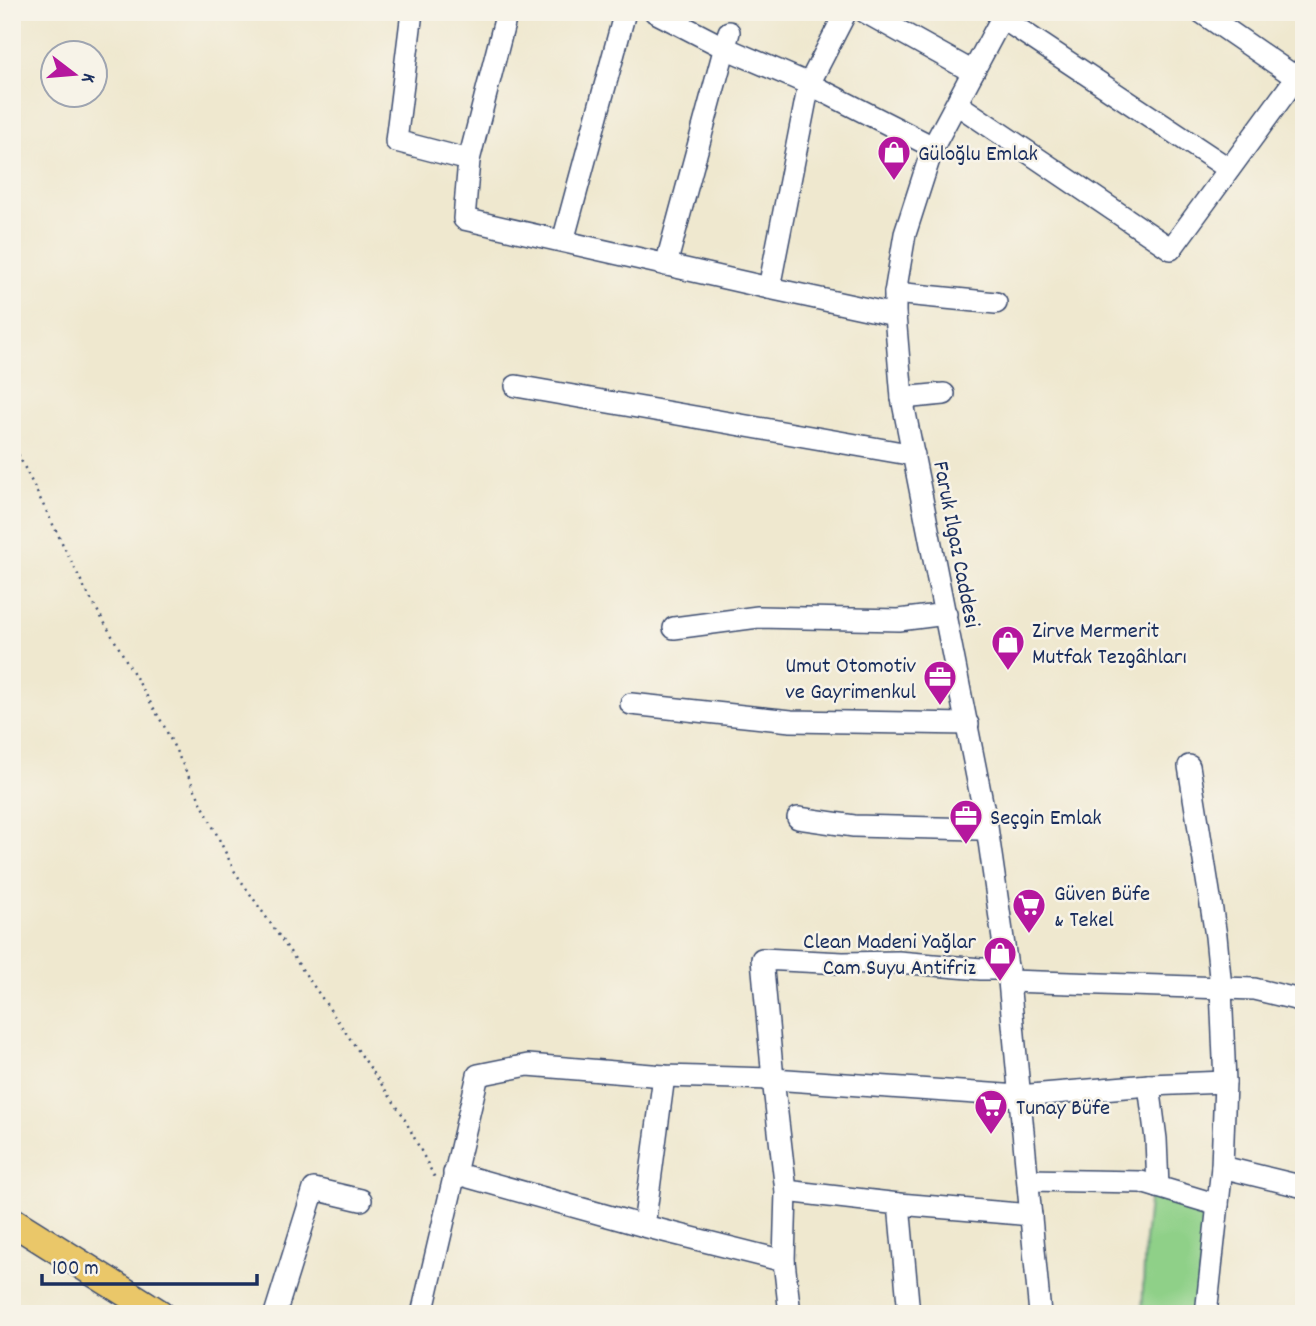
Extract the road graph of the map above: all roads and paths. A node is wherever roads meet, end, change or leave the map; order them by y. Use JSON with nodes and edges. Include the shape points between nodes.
{"nodes":[{"id":1,"x":412,"y":12,"type":"edge"},
{"id":2,"x":508,"y":12,"type":"edge"},
{"id":3,"x":625,"y":12,"type":"edge"},
{"id":4,"x":655,"y":12,"type":"edge"},
{"id":5,"x":846,"y":12,"type":"edge"},
{"id":6,"x":865,"y":12,"type":"edge"},
{"id":7,"x":1201,"y":12,"type":"edge"},
{"id":8,"x":1003,"y":15,"type":"edge"},
{"id":9,"x":727,"y":40,"type":"junction"},
{"id":10,"x":974,"y":72,"type":"junction"},
{"id":11,"x":1301,"y":76,"type":"edge"},
{"id":12,"x":810,"y":84,"type":"junction"},
{"id":13,"x":957,"y":104,"type":"junction"},
{"id":14,"x":933,"y":147,"type":"junction"},
{"id":15,"x":469,"y":160,"type":"junction"},
{"id":16,"x":1229,"y":169,"type":"junction"},
{"id":17,"x":563,"y":241,"type":"junction"},
{"id":18,"x":666,"y":265,"type":"junction"},
{"id":19,"x":769,"y":288,"type":"junction"},
{"id":20,"x":895,"y":293,"type":"junction"},
{"id":21,"x":996,"y":303,"type":"dead end"},
{"id":22,"x":895,"y":315,"type":"junction"},
{"id":23,"x":516,"y":386,"type":"dead end"},
{"id":24,"x":944,"y":394,"type":"dead end"},
{"id":25,"x":902,"y":397,"type":"junction"},
{"id":26,"x":12,"y":442,"type":"edge"},
{"id":27,"x":914,"y":455,"type":"junction"},
{"id":28,"x":946,"y":614,"type":"junction"},
{"id":29,"x":674,"y":628,"type":"dead end"},
{"id":30,"x":631,"y":704,"type":"dead end"},
{"id":31,"x":968,"y":724,"type":"junction"},
{"id":32,"x":1189,"y":766,"type":"dead end"},
{"id":33,"x":798,"y":818,"type":"dead end"},
{"id":34,"x":987,"y":827,"type":"junction"},
{"id":35,"x":1008,"y":975,"type":"junction"},
{"id":36,"x":1221,"y":988,"type":"junction"},
{"id":37,"x":1304,"y":1001,"type":"edge"},
{"id":38,"x":664,"y":1076,"type":"junction"},
{"id":39,"x":773,"y":1079,"type":"junction"},
{"id":40,"x":1225,"y":1082,"type":"junction"},
{"id":41,"x":1149,"y":1085,"type":"junction"},
{"id":42,"x":1019,"y":1096,"type":"junction"},
{"id":43,"x":1222,"y":1167,"type":"junction"},
{"id":44,"x":454,"y":1173,"type":"junction"},
{"id":45,"x":1028,"y":1180,"type":"junction"},
{"id":46,"x":1304,"y":1186,"type":"edge"},
{"id":47,"x":1158,"y":1187,"type":"junction"},
{"id":48,"x":786,"y":1191,"type":"junction"},
{"id":49,"x":361,"y":1200,"type":"dead end"},
{"id":50,"x":447,"y":1202,"type":"junction"},
{"id":51,"x":899,"y":1204,"type":"junction"},
{"id":52,"x":1218,"y":1205,"type":"junction"},
{"id":53,"x":1031,"y":1215,"type":"junction"},
{"id":54,"x":12,"y":1221,"type":"edge"},
{"id":55,"x":644,"y":1226,"type":"junction"},
{"id":56,"x":784,"y":1261,"type":"junction"},
{"id":57,"x":160,"y":1314,"type":"edge"},
{"id":58,"x":275,"y":1314,"type":"edge"},
{"id":59,"x":422,"y":1314,"type":"edge"},
{"id":60,"x":790,"y":1314,"type":"edge"},
{"id":61,"x":909,"y":1314,"type":"edge"},
{"id":62,"x":1040,"y":1314,"type":"edge"},
{"id":63,"x":1206,"y":1314,"type":"edge"}],
"edges":[{"from":1,"to":15,"type":"street","via":[[396,141]]},
{"from":2,"to":15,"type":"street"},
{"from":3,"to":17,"type":"street"},
{"from":4,"to":9,"type":"street"},
{"from":5,"to":12,"type":"street"},
{"from":6,"to":10,"type":"street"},
{"from":7,"to":11,"type":"street"},
{"from":8,"to":10,"type":"street","name":"Faruk Ilgaz Caddesi"},
{"from":8,"to":16,"type":"street"},
{"from":9,"to":12,"type":"street"},
{"from":9,"to":18,"type":"street"},
{"from":10,"to":13,"type":"street","name":"Faruk Ilgaz Caddesi"},
{"from":11,"to":16,"type":"street"},
{"from":12,"to":14,"type":"street"},
{"from":12,"to":19,"type":"street"},
{"from":13,"to":14,"type":"street","name":"Faruk Ilgaz Caddesi"},
{"from":13,"to":16,"type":"street","via":[[1171,249]]},
{"from":14,"to":20,"type":"street","name":"Faruk Ilgaz Caddesi","via":[[905,234]]},
{"from":15,"to":17,"type":"street","via":[[464,219]]},
{"from":17,"to":18,"type":"street"},
{"from":18,"to":19,"type":"street"},
{"from":19,"to":22,"type":"street"},
{"from":20,"to":21,"type":"street"},
{"from":20,"to":22,"type":"street","name":"Faruk Ilgaz Caddesi"},
{"from":22,"to":25,"type":"street","name":"Faruk Ilgaz Caddesi"},
{"from":23,"to":27,"type":"street"},
{"from":24,"to":25,"type":"street"},
{"from":25,"to":27,"type":"street","name":"Faruk Ilgaz Caddesi"},
{"from":26,"to":50,"type":"path","via":[[85,589],[164,726],[235,872],[402,1114]]},
{"from":27,"to":28,"type":"street","name":"Faruk Ilgaz Caddesi"},
{"from":28,"to":29,"type":"street","via":[[899,620],[758,617]]},
{"from":28,"to":31,"type":"street","name":"Faruk Ilgaz Caddesi"},
{"from":30,"to":31,"type":"street","via":[[792,721]]},
{"from":31,"to":34,"type":"street","name":"Faruk Ilgaz Caddesi"},
{"from":32,"to":36,"type":"street"},
{"from":33,"to":34,"type":"street","via":[[854,825]]},
{"from":34,"to":35,"type":"street","name":"Faruk Ilgaz Caddesi"},
{"from":35,"to":36,"type":"street"},
{"from":35,"to":39,"type":"street","via":[[898,962],[762,959]]},
{"from":35,"to":42,"type":"street","name":"Faruk Ilgaz Caddesi"},
{"from":36,"to":37,"type":"street","via":[[1254,989]]},
{"from":36,"to":40,"type":"street"},
{"from":38,"to":39,"type":"street"},
{"from":38,"to":44,"type":"street","via":[[528,1065],[478,1076]]},
{"from":38,"to":55,"type":"street"},
{"from":39,"to":42,"type":"street"},
{"from":39,"to":48,"type":"street"},
{"from":40,"to":41,"type":"street"},
{"from":40,"to":43,"type":"street"},
{"from":41,"to":42,"type":"street"},
{"from":41,"to":47,"type":"street"},
{"from":42,"to":45,"type":"street","name":"Faruk Ilgaz Caddesi"},
{"from":43,"to":46,"type":"street"},
{"from":43,"to":52,"type":"street"},
{"from":44,"to":50,"type":"street"},
{"from":44,"to":55,"type":"street"},
{"from":45,"to":47,"type":"street","via":[[1141,1182]]},
{"from":45,"to":53,"type":"street","name":"Faruk Ilgaz Caddesi"},
{"from":47,"to":52,"type":"street"},
{"from":48,"to":51,"type":"street"},
{"from":48,"to":56,"type":"street"},
{"from":49,"to":58,"type":"street","via":[[314,1189]]},
{"from":50,"to":59,"type":"street"},
{"from":51,"to":53,"type":"street"},
{"from":51,"to":61,"type":"street"},
{"from":52,"to":63,"type":"street"},
{"from":53,"to":62,"type":"street","name":"Faruk Ilgaz Caddesi"},
{"from":54,"to":57,"type":"main road"},
{"from":55,"to":56,"type":"street"},
{"from":56,"to":60,"type":"street"}]}
